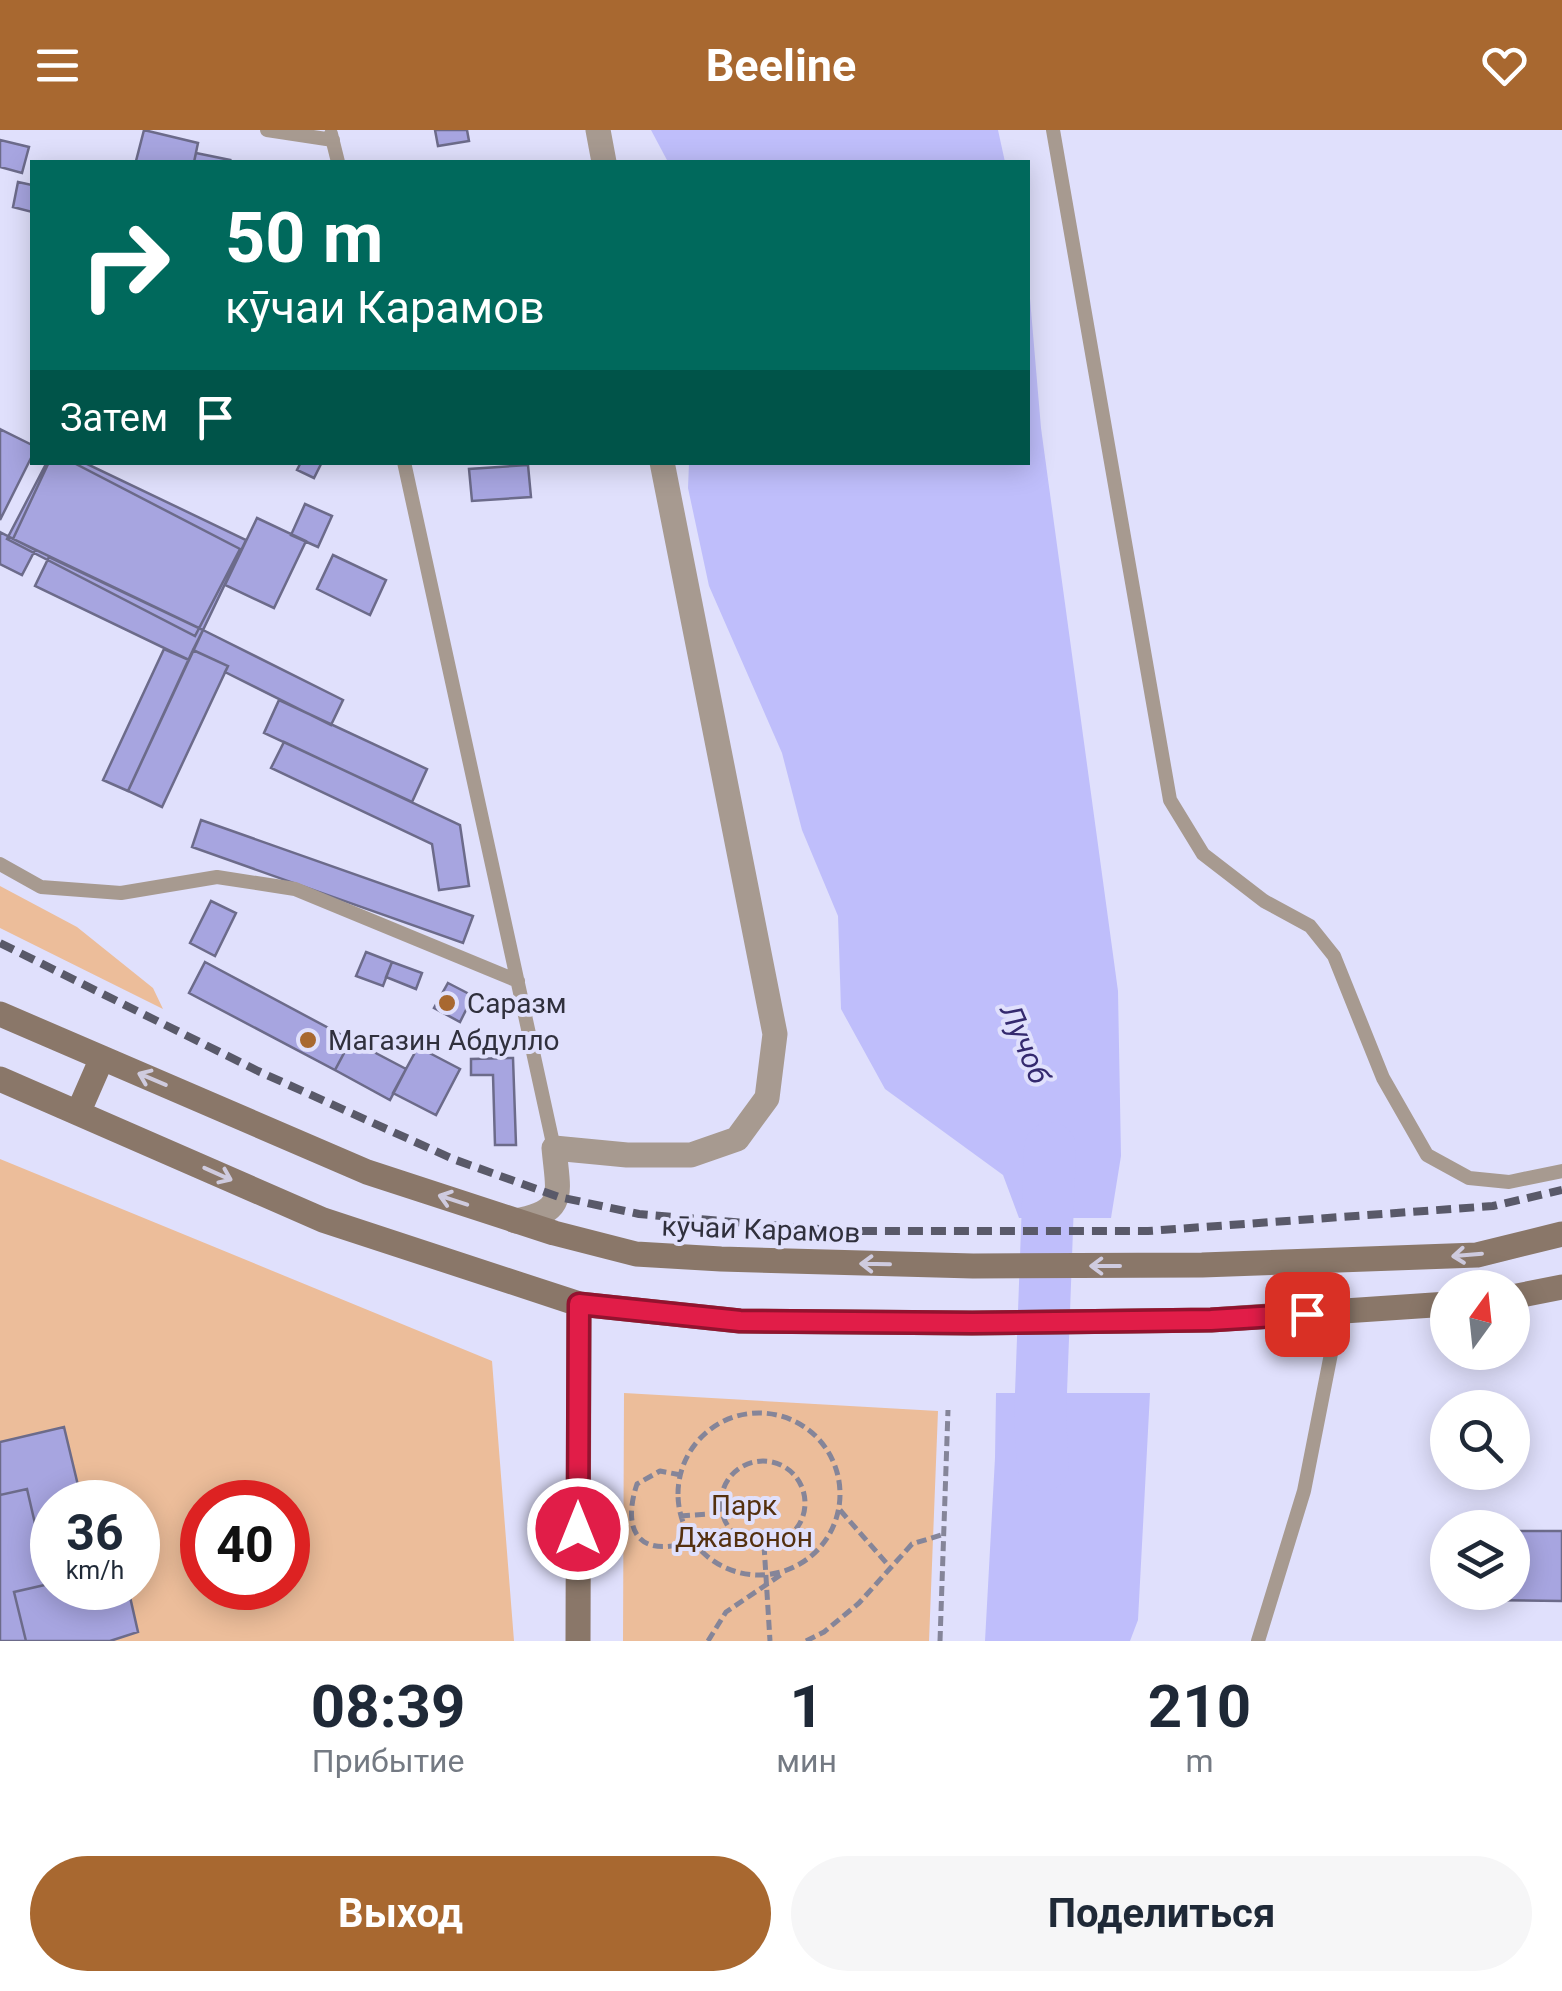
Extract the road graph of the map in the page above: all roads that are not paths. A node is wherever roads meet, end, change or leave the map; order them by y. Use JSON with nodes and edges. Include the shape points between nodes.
{"nodes":[{"id":1,"x":267,"y":130,"type":"edge"},
{"id":2,"x":598,"y":130,"type":"edge"},
{"id":3,"x":1053,"y":130,"type":"edge"},
{"id":4,"x":332,"y":135,"type":"edge"},
{"id":5,"x":338,"y":160,"type":"edge"},
{"id":6,"x":604,"y":160,"type":"edge"},
{"id":7,"x":405,"y":465,"type":"edge"},
{"id":8,"x":663,"y":465,"type":"edge"},
{"id":9,"x":0,"y":864,"type":"edge"},
{"id":10,"x":518,"y":981,"type":"junction"},
{"id":11,"x":0,"y":1014,"type":"edge"},
{"id":12,"x":102,"y":1058,"type":"junction"},
{"id":13,"x":0,"y":1079,"type":"edge"},
{"id":14,"x":78,"y":1113,"type":"junction"},
{"id":15,"x":554,"y":1148,"type":"junction"},
{"id":16,"x":1562,"y":1171,"type":"edge"},
{"id":17,"x":515,"y":1220,"type":"junction"},
{"id":18,"x":1562,"y":1234,"type":"edge"},
{"id":19,"x":1562,"y":1288,"type":"edge"},
{"id":20,"x":1530,"y":1294,"type":"edge"},
{"id":21,"x":579,"y":1304,"type":"junction"},
{"id":22,"x":1430,"y":1305,"type":"edge"},
{"id":23,"x":1339,"y":1312,"type":"junction"},
{"id":24,"x":578,"y":1641,"type":"edge"},
{"id":25,"x":1258,"y":1641,"type":"edge"}],
"edges":[{"from":1,"to":4,"type":"lane"},
{"from":2,"to":6,"type":"street"},
{"from":3,"to":16,"type":"lane","via":[[1170,800],[1203,854],[1310,926],[1334,956],[1383,1078],[1427,1155],[1469,1178],[1509,1182]]},
{"from":4,"to":5,"type":"lane"},
{"from":7,"to":10,"type":"lane"},
{"from":8,"to":15,"type":"street","via":[[775,1034],[767,1098],[738,1138],[691,1155]]},
{"from":9,"to":10,"type":"lane","via":[[41,887],[122,893],[217,877],[294,889]]},
{"from":10,"to":15,"type":"lane"},
{"from":11,"to":12,"type":"main road","name":"кӯчаи Карамов"},
{"from":12,"to":14,"type":"main road"},
{"from":17,"to":12,"type":"main road","name":"кӯчаи Карамов","one_way":true,"via":[[367,1172]]},
{"from":13,"to":14,"type":"main road"},
{"from":14,"to":21,"type":"main road","one_way":true,"via":[[323,1220]]},
{"from":15,"to":17,"type":"street","via":[[558,1197],[539,1217]]},
{"from":18,"to":17,"type":"main road","name":"кӯчаи Карамов","one_way":true,"via":[[1477,1255],[973,1266],[636,1254]]},
{"from":19,"to":20,"type":"main road"},
{"from":21,"to":23,"type":"main road","via":[[740,1321],[1211,1320]]},
{"from":21,"to":24,"type":"main road"},
{"from":22,"to":23,"type":"main road"},
{"from":23,"to":25,"type":"lane","via":[[1304,1490]]}]}
